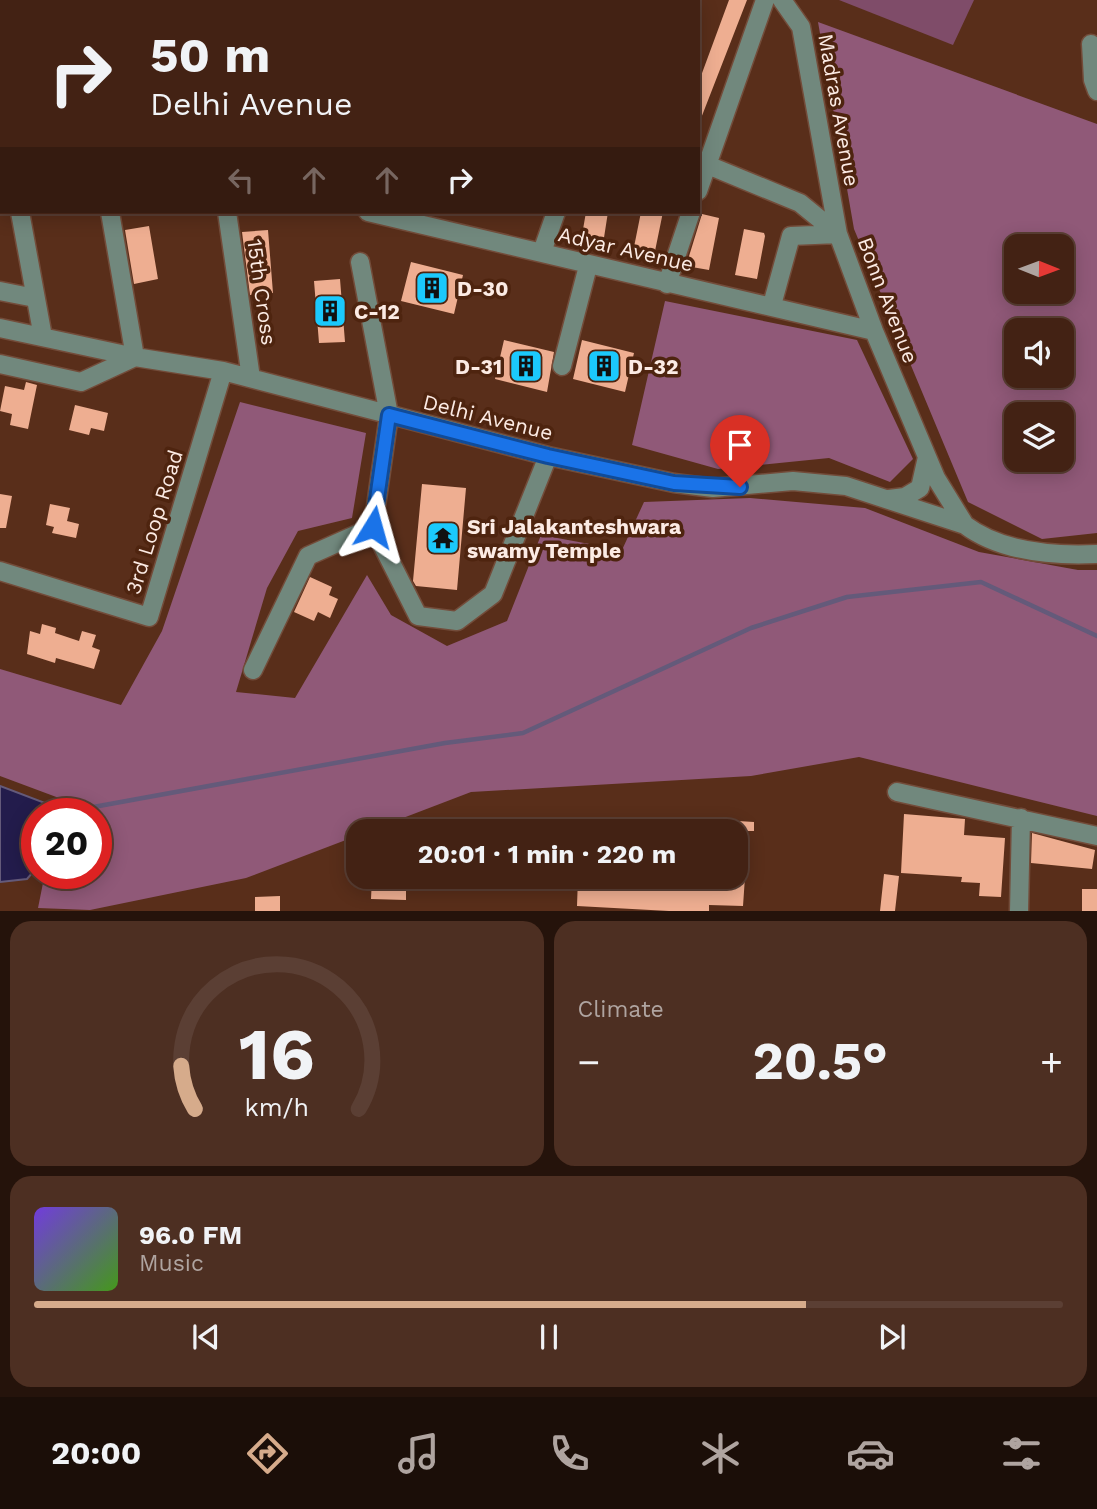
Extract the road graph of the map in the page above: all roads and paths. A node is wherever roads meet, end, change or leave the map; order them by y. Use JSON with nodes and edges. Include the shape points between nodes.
{"nodes":[{"id":1,"x":765,"y":0,"type":"edge"},
{"id":2,"x":782,"y":0,"type":"edge"},
{"id":3,"x":1091,"y":44,"type":"dead end"},
{"id":4,"x":1097,"y":91,"type":"edge"},
{"id":5,"x":703,"y":162,"type":"edge"},
{"id":6,"x":700,"y":179,"type":"edge"},
{"id":7,"x":20,"y":214,"type":"edge"},
{"id":8,"x":110,"y":214,"type":"edge"},
{"id":9,"x":227,"y":214,"type":"edge"},
{"id":10,"x":387,"y":214,"type":"edge"},
{"id":11,"x":555,"y":214,"type":"edge"},
{"id":12,"x":690,"y":214,"type":"edge"},
{"id":13,"x":416,"y":217,"type":"edge"},
{"id":14,"x":838,"y":234,"type":"junction"},
{"id":15,"x":541,"y":252,"type":"junction"},
{"id":16,"x":360,"y":262,"type":"dead end"},
{"id":17,"x":588,"y":266,"type":"junction"},
{"id":18,"x":667,"y":284,"type":"junction"},
{"id":19,"x":0,"y":291,"type":"edge"},
{"id":20,"x":35,"y":298,"type":"junction"},
{"id":21,"x":772,"y":305,"type":"junction"},
{"id":22,"x":0,"y":328,"type":"edge"},
{"id":23,"x":874,"y":331,"type":"junction"},
{"id":24,"x":43,"y":337,"type":"junction"},
{"id":25,"x":135,"y":357,"type":"junction"},
{"id":26,"x":0,"y":364,"type":"edge"},
{"id":27,"x":562,"y":366,"type":"dead end"},
{"id":28,"x":223,"y":371,"type":"junction"},
{"id":29,"x":251,"y":378,"type":"junction"},
{"id":30,"x":389,"y":415,"type":"junction"},
{"id":31,"x":548,"y":456,"type":"junction"},
{"id":32,"x":927,"y":457,"type":"junction"},
{"id":33,"x":888,"y":499,"type":"junction"},
{"id":34,"x":965,"y":525,"type":"junction"},
{"id":35,"x":373,"y":527,"type":"junction"},
{"id":36,"x":1097,"y":554,"type":"edge"},
{"id":37,"x":0,"y":571,"type":"edge"},
{"id":38,"x":253,"y":670,"type":"dead end"},
{"id":39,"x":897,"y":792,"type":"dead end"},
{"id":40,"x":1021,"y":818,"type":"junction"},
{"id":41,"x":1097,"y":836,"type":"edge"},
{"id":42,"x":1019,"y":911,"type":"edge"}],
"edges":[{"from":1,"to":5,"type":"street"},
{"from":2,"to":14,"type":"street","name":"Madras Avenue","via":[[801,27]]},
{"from":3,"to":4,"type":"street"},
{"from":5,"to":6,"type":"street"},
{"from":5,"to":14,"type":"street","name":"Bonn Avenue","via":[[800,203]]},
{"from":7,"to":20,"type":"street"},
{"from":8,"to":25,"type":"street"},
{"from":9,"to":29,"type":"street","name":"15th Cross"},
{"from":10,"to":13,"type":"street","name":"Adyar Avenue"},
{"from":11,"to":15,"type":"street"},
{"from":12,"to":18,"type":"street"},
{"from":13,"to":15,"type":"street","name":"Adyar Avenue"},
{"from":14,"to":21,"type":"street","via":[[791,236]]},
{"from":14,"to":23,"type":"street","name":"Bonn Avenue"},
{"from":15,"to":17,"type":"street","name":"Adyar Avenue"},
{"from":16,"to":30,"type":"street"},
{"from":17,"to":18,"type":"street","name":"Adyar Avenue"},
{"from":17,"to":27,"type":"street"},
{"from":18,"to":21,"type":"street","name":"Adyar Avenue"},
{"from":19,"to":20,"type":"street"},
{"from":20,"to":24,"type":"street"},
{"from":21,"to":23,"type":"street","name":"Adyar Avenue"},
{"from":22,"to":24,"type":"street","name":"Delhi Avenue"},
{"from":23,"to":32,"type":"street","name":"Bonn Avenue"},
{"from":24,"to":25,"type":"street","name":"Delhi Avenue"},
{"from":25,"to":26,"type":"street","via":[[81,382]]},
{"from":25,"to":28,"type":"street","name":"Delhi Avenue"},
{"from":28,"to":29,"type":"street","name":"Delhi Avenue"},
{"from":28,"to":37,"type":"street","name":"3rd Loop Road","via":[[149,617]]},
{"from":29,"to":30,"type":"street","name":"Delhi Avenue"},
{"from":30,"to":31,"type":"street","name":"Delhi Avenue"},
{"from":30,"to":35,"type":"street"},
{"from":31,"to":33,"type":"street","name":"Delhi Avenue","via":[[700,486],[793,481],[846,486]]},
{"from":31,"to":35,"type":"street","via":[[494,594],[457,621],[418,616]]},
{"from":32,"to":33,"type":"street","via":[[920,488],[905,497]]},
{"from":32,"to":34,"type":"street","name":"Bonn Avenue"},
{"from":33,"to":34,"type":"street","name":"Delhi Avenue"},
{"from":34,"to":36,"type":"street","name":"Delhi Avenue","via":[[978,535],[1031,552]]},
{"from":35,"to":38,"type":"street","via":[[308,556]]},
{"from":39,"to":40,"type":"street"},
{"from":40,"to":41,"type":"street"},
{"from":40,"to":42,"type":"street"}]}
